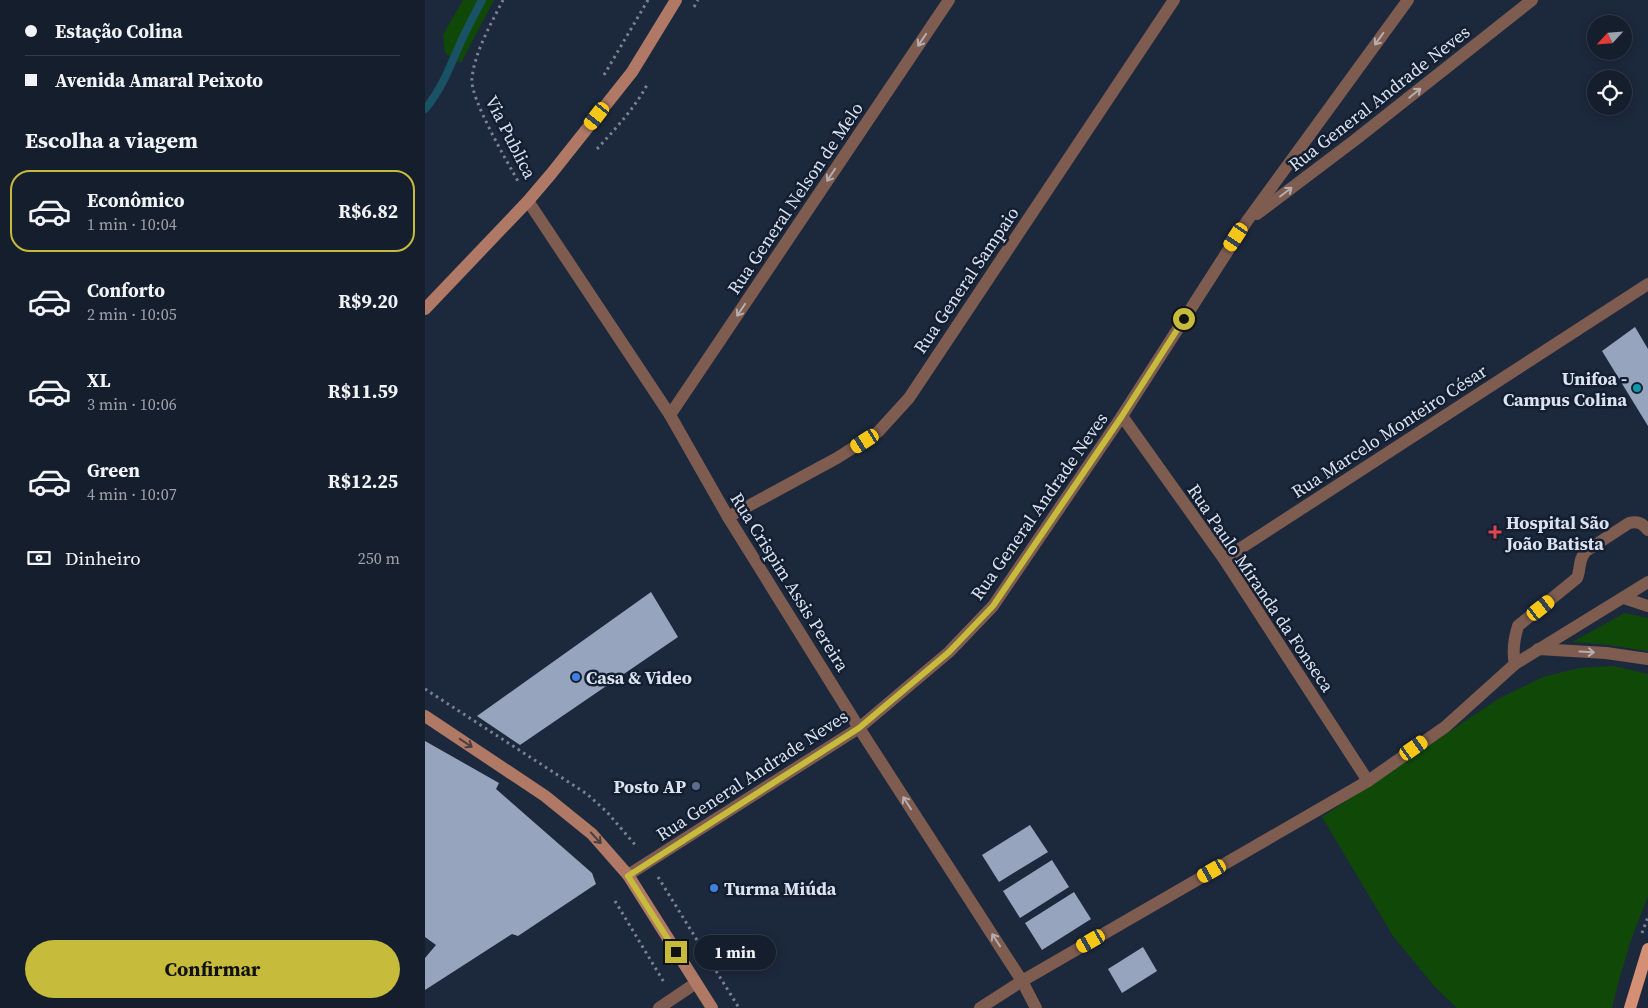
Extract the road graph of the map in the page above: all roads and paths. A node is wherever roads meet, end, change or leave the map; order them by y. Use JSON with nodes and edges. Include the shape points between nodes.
{"nodes":[{"id":1,"x":503,"y":0,"type":"edge"},
{"id":2,"x":648,"y":0,"type":"edge"},
{"id":3,"x":676,"y":0,"type":"edge"},
{"id":4,"x":698,"y":0,"type":"edge"},
{"id":5,"x":949,"y":0,"type":"edge"},
{"id":6,"x":1174,"y":0,"type":"edge"},
{"id":7,"x":1407,"y":0,"type":"edge"},
{"id":8,"x":1532,"y":0,"type":"edge"},
{"id":9,"x":693,"y":8,"type":"dead end"},
{"id":10,"x":652,"y":77,"type":"dead end"},
{"id":11,"x":599,"y":82,"type":"dead end"},
{"id":12,"x":591,"y":155,"type":"dead end"},
{"id":13,"x":526,"y":178,"type":"dead end"},
{"id":14,"x":528,"y":202,"type":"junction"},
{"id":15,"x":1247,"y":221,"type":"junction"},
{"id":16,"x":1648,"y":284,"type":"edge"},
{"id":17,"x":425,"y":309,"type":"edge"},
{"id":18,"x":670,"y":415,"type":"junction"},
{"id":19,"x":1122,"y":416,"type":"junction"},
{"id":20,"x":728,"y":517,"type":"junction"},
{"id":21,"x":1648,"y":530,"type":"edge"},
{"id":22,"x":1224,"y":559,"type":"junction"},
{"id":23,"x":1648,"y":582,"type":"edge"},
{"id":24,"x":1624,"y":598,"type":"junction"},
{"id":25,"x":1648,"y":606,"type":"edge"},
{"id":26,"x":1538,"y":649,"type":"junction"},
{"id":27,"x":1648,"y":659,"type":"edge"},
{"id":28,"x":1515,"y":664,"type":"junction"},
{"id":29,"x":425,"y":716,"type":"edge"},
{"id":30,"x":859,"y":728,"type":"junction"},
{"id":31,"x":1368,"y":781,"type":"junction"},
{"id":32,"x":628,"y":876,"type":"junction"},
{"id":33,"x":615,"y":901,"type":"dead end"},
{"id":34,"x":1648,"y":949,"type":"edge"},
{"id":35,"x":1022,"y":981,"type":"junction"},
{"id":36,"x":696,"y":983,"type":"junction"},
{"id":37,"x":673,"y":998,"type":"junction"},
{"id":38,"x":659,"y":1008,"type":"edge"},
{"id":39,"x":711,"y":1008,"type":"edge"},
{"id":40,"x":980,"y":1008,"type":"edge"},
{"id":41,"x":1036,"y":1008,"type":"edge"},
{"id":42,"x":1630,"y":1008,"type":"edge"}],
"edges":[{"from":1,"to":13,"type":"path","name":"Via Publica","via":[[477,53],[471,80],[475,99],[520,186]]},
{"from":2,"to":11,"type":"path"},
{"from":3,"to":14,"type":"main road","via":[[632,72]]},
{"from":4,"to":9,"type":"path"},
{"from":5,"to":18,"type":"street","name":"Rua General Nelson de Melo","one_way":true},
{"from":6,"to":20,"type":"street","name":"Rua General Sampaio","via":[[909,398],[879,432]]},
{"from":7,"to":15,"type":"street","name":"Rua General Andrade Neves","one_way":true},
{"from":15,"to":8,"type":"street","name":"Rua General Andrade Neves","one_way":true},
{"from":10,"to":12,"type":"path","via":[[625,119]]},
{"from":14,"to":17,"type":"main road"},
{"from":14,"to":18,"type":"street","name":"Rua Crispim Assis Pereira"},
{"from":15,"to":19,"type":"street","name":"Rua General Andrade Neves"},
{"from":16,"to":22,"type":"street","name":"Rua Marcelo Monteiro César"},
{"from":18,"to":20,"type":"street","name":"Rua Crispim Assis Pereira"},
{"from":19,"to":22,"type":"street","name":"Rua Paulo Miranda da Fonseca"},
{"from":19,"to":30,"type":"street","name":"Rua General Andrade Neves","via":[[993,606],[949,652]]},
{"from":20,"to":30,"type":"street","name":"Rua Crispim Assis Pereira"},
{"from":21,"to":28,"type":"street","via":[[1641,523],[1629,523],[1581,555],[1577,578],[1518,626],[1513,648]]},
{"from":22,"to":31,"type":"street","name":"Rua Paulo Miranda da Fonseca"},
{"from":23,"to":24,"type":"street"},
{"from":24,"to":25,"type":"street"},
{"from":24,"to":26,"type":"street"},
{"from":26,"to":27,"type":"street","one_way":true},
{"from":26,"to":28,"type":"street"},
{"from":28,"to":31,"type":"street","via":[[1445,727]]},
{"from":29,"to":32,"type":"main road","one_way":true,"via":[[571,815]]},
{"from":30,"to":32,"type":"street","name":"Rua General Andrade Neves"},
{"from":35,"to":30,"type":"street","name":"Rua Crispim Assis Pereira","one_way":true},
{"from":31,"to":35,"type":"street"},
{"from":32,"to":36,"type":"main road"},
{"from":33,"to":37,"type":"path"},
{"from":34,"to":42,"type":"main road"},
{"from":35,"to":40,"type":"street"},
{"from":35,"to":41,"type":"street","name":"Rua Crispim Assis Pereira"},
{"from":36,"to":37,"type":"street"},
{"from":36,"to":39,"type":"main road"},
{"from":37,"to":38,"type":"street"}]}
